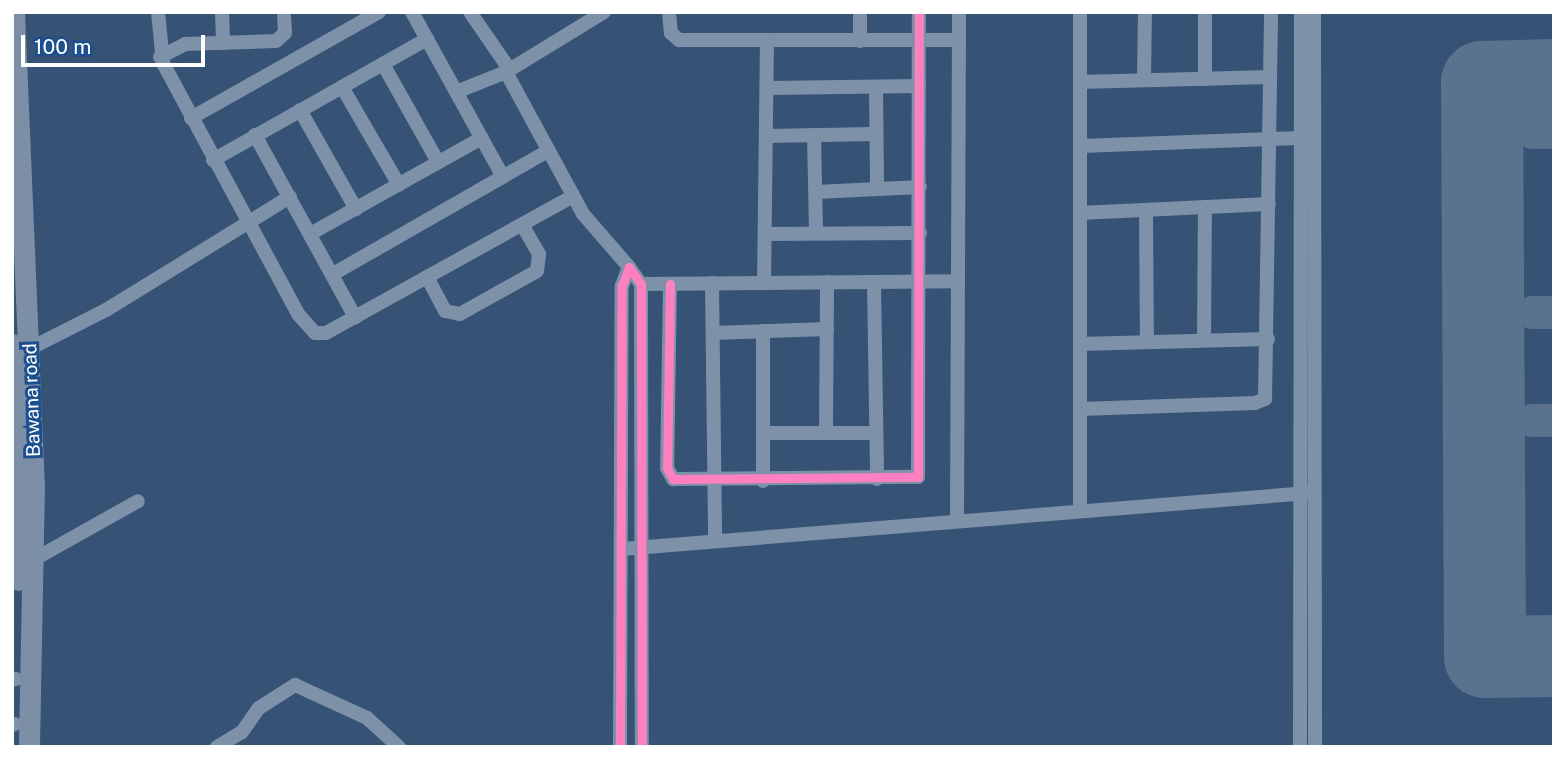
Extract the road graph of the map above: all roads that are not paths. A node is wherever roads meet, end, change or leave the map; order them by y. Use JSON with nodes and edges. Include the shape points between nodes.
{"nodes":[{"id":1,"x":14,"y":12,"type":"edge"},
{"id":2,"x":158,"y":12,"type":"edge"},
{"id":3,"x":222,"y":12,"type":"edge"},
{"id":4,"x":284,"y":12,"type":"edge"},
{"id":5,"x":379,"y":12,"type":"edge"},
{"id":6,"x":412,"y":12,"type":"edge"},
{"id":7,"x":470,"y":12,"type":"edge"},
{"id":8,"x":604,"y":12,"type":"edge"},
{"id":9,"x":670,"y":12,"type":"edge"},
{"id":10,"x":860,"y":12,"type":"edge"},
{"id":11,"x":919,"y":12,"type":"edge"},
{"id":12,"x":960,"y":12,"type":"edge"},
{"id":13,"x":1080,"y":12,"type":"edge"},
{"id":14,"x":1145,"y":12,"type":"edge"},
{"id":15,"x":1205,"y":12,"type":"edge"},
{"id":16,"x":1271,"y":12,"type":"edge"},
{"id":17,"x":1301,"y":12,"type":"edge"},
{"id":18,"x":1314,"y":12,"type":"edge"},
{"id":19,"x":428,"y":39,"type":"junction"},
{"id":20,"x":767,"y":40,"type":"junction"},
{"id":21,"x":959,"y":40,"type":"junction"},
{"id":22,"x":860,"y":41,"type":"junction"},
{"id":23,"x":919,"y":41,"type":"junction"},
{"id":24,"x":223,"y":43,"type":"junction"},
{"id":25,"x":160,"y":57,"type":"junction"},
{"id":26,"x":383,"y":64,"type":"junction"},
{"id":27,"x":507,"y":69,"type":"junction"},
{"id":28,"x":1270,"y":77,"type":"junction"},
{"id":29,"x":1205,"y":79,"type":"junction"},
{"id":30,"x":1144,"y":80,"type":"junction"},
{"id":31,"x":1080,"y":82,"type":"junction"},
{"id":32,"x":919,"y":86,"type":"junction"},
{"id":33,"x":342,"y":87,"type":"junction"},
{"id":34,"x":876,"y":87,"type":"junction"},
{"id":35,"x":767,"y":88,"type":"junction"},
{"id":36,"x":456,"y":92,"type":"junction"},
{"id":37,"x":14,"y":95,"type":"edge"},
{"id":38,"x":300,"y":110,"type":"junction"},
{"id":39,"x":191,"y":118,"type":"junction"},
{"id":40,"x":875,"y":134,"type":"junction"},
{"id":41,"x":255,"y":135,"type":"junction"},
{"id":42,"x":814,"y":135,"type":"junction"},
{"id":43,"x":766,"y":136,"type":"junction"},
{"id":44,"x":482,"y":138,"type":"junction"},
{"id":45,"x":1301,"y":138,"type":"junction"},
{"id":46,"x":1269,"y":139,"type":"junction"},
{"id":47,"x":1080,"y":146,"type":"junction"},
{"id":48,"x":548,"y":151,"type":"junction"},
{"id":49,"x":213,"y":160,"type":"junction"},
{"id":50,"x":438,"y":162,"type":"junction"},
{"id":51,"x":503,"y":177,"type":"junction"},
{"id":52,"x":399,"y":185,"type":"junction"},
{"id":53,"x":920,"y":187,"type":"junction"},
{"id":54,"x":877,"y":189,"type":"junction"},
{"id":55,"x":816,"y":192,"type":"junction"},
{"id":56,"x":573,"y":196,"type":"junction"},
{"id":57,"x":290,"y":197,"type":"junction"},
{"id":58,"x":1269,"y":204,"type":"junction"},
{"id":59,"x":1205,"y":207,"type":"junction"},
{"id":60,"x":356,"y":209,"type":"junction"},
{"id":61,"x":1146,"y":210,"type":"junction"},
{"id":62,"x":1080,"y":213,"type":"junction"},
{"id":63,"x":246,"y":220,"type":"junction"},
{"id":64,"x":522,"y":224,"type":"junction"},
{"id":65,"x":816,"y":233,"type":"junction"},
{"id":66,"x":920,"y":233,"type":"junction"},
{"id":67,"x":310,"y":234,"type":"junction"},
{"id":68,"x":765,"y":234,"type":"junction"},
{"id":69,"x":629,"y":267,"type":"junction"},
{"id":70,"x":332,"y":274,"type":"junction"},
{"id":71,"x":427,"y":277,"type":"junction"},
{"id":72,"x":958,"y":281,"type":"junction"},
{"id":73,"x":827,"y":282,"type":"junction"},
{"id":74,"x":874,"y":282,"type":"junction"},
{"id":75,"x":920,"y":282,"type":"junction"},
{"id":76,"x":764,"y":283,"type":"junction"},
{"id":77,"x":641,"y":284,"type":"junction"},
{"id":78,"x":670,"y":284,"type":"junction"},
{"id":79,"x":712,"y":284,"type":"junction"},
{"id":80,"x":355,"y":317,"type":"junction"},
{"id":81,"x":827,"y":329,"type":"junction"},
{"id":82,"x":763,"y":331,"type":"junction"},
{"id":83,"x":713,"y":333,"type":"junction"},
{"id":84,"x":1268,"y":338,"type":"junction"},
{"id":85,"x":1204,"y":340,"type":"junction"},
{"id":86,"x":1147,"y":342,"type":"junction"},
{"id":87,"x":1080,"y":344,"type":"junction"},
{"id":88,"x":22,"y":346,"type":"edge"},
{"id":89,"x":1080,"y":409,"type":"junction"},
{"id":90,"x":827,"y":432,"type":"junction"},
{"id":91,"x":763,"y":433,"type":"junction"},
{"id":92,"x":876,"y":433,"type":"junction"},
{"id":93,"x":877,"y":479,"type":"junction"},
{"id":94,"x":764,"y":481,"type":"junction"},
{"id":95,"x":716,"y":483,"type":"junction"},
{"id":96,"x":21,"y":484,"type":"edge"},
{"id":97,"x":1316,"y":492,"type":"junction"},
{"id":98,"x":1300,"y":493,"type":"junction"},
{"id":99,"x":138,"y":501,"type":"dead end"},
{"id":100,"x":1080,"y":510,"type":"junction"},
{"id":101,"x":957,"y":520,"type":"junction"},
{"id":102,"x":715,"y":541,"type":"junction"},
{"id":103,"x":645,"y":547,"type":"junction"},
{"id":104,"x":622,"y":549,"type":"junction"},
{"id":105,"x":33,"y":561,"type":"junction"},
{"id":106,"x":14,"y":679,"type":"edge"},
{"id":107,"x":14,"y":724,"type":"edge"},
{"id":108,"x":15,"y":747,"type":"edge"},
{"id":109,"x":29,"y":747,"type":"edge"},
{"id":110,"x":218,"y":747,"type":"edge"},
{"id":111,"x":399,"y":747,"type":"edge"},
{"id":112,"x":620,"y":747,"type":"edge"},
{"id":113,"x":642,"y":747,"type":"edge"},
{"id":114,"x":1300,"y":747,"type":"edge"},
{"id":115,"x":1315,"y":747,"type":"edge"}],
"edges":[{"from":1,"to":37,"type":"main road","name":"Bawana road"},
{"from":2,"to":25,"type":"street"},
{"from":3,"to":24,"type":"street"},
{"from":4,"to":24,"type":"street","via":[[285,33],[276,41]]},
{"from":5,"to":39,"type":"street"},
{"from":6,"to":19,"type":"street"},
{"from":7,"to":27,"type":"street"},
{"from":8,"to":27,"type":"street"},
{"from":9,"to":20,"type":"street","via":[[671,33],[679,40]]},
{"from":10,"to":22,"type":"street"},
{"from":11,"to":23,"type":"street"},
{"from":12,"to":21,"type":"street"},
{"from":13,"to":31,"type":"street"},
{"from":14,"to":30,"type":"street"},
{"from":15,"to":29,"type":"street"},
{"from":16,"to":28,"type":"street"},
{"from":17,"to":45,"type":"street"},
{"from":18,"to":97,"type":"street"},
{"from":19,"to":26,"type":"street"},
{"from":19,"to":36,"type":"street"},
{"from":20,"to":22,"type":"street"},
{"from":20,"to":35,"type":"street"},
{"from":21,"to":23,"type":"street"},
{"from":21,"to":72,"type":"street"},
{"from":22,"to":23,"type":"street"},
{"from":23,"to":32,"type":"street"},
{"from":24,"to":25,"type":"street","via":[[185,44]]},
{"from":25,"to":39,"type":"street"},
{"from":26,"to":33,"type":"street"},
{"from":26,"to":50,"type":"street"},
{"from":27,"to":36,"type":"street"},
{"from":27,"to":48,"type":"street"},
{"from":28,"to":29,"type":"street"},
{"from":28,"to":46,"type":"street"},
{"from":29,"to":30,"type":"street"},
{"from":30,"to":31,"type":"street"},
{"from":31,"to":47,"type":"street"},
{"from":32,"to":34,"type":"street"},
{"from":32,"to":53,"type":"street"},
{"from":33,"to":38,"type":"street"},
{"from":33,"to":52,"type":"street"},
{"from":34,"to":35,"type":"street"},
{"from":34,"to":40,"type":"street"},
{"from":35,"to":43,"type":"street"},
{"from":36,"to":44,"type":"street"},
{"from":37,"to":88,"type":"main road","name":"Bawana road"},
{"from":38,"to":41,"type":"street"},
{"from":38,"to":60,"type":"street"},
{"from":39,"to":49,"type":"street"},
{"from":40,"to":42,"type":"street"},
{"from":40,"to":54,"type":"street"},
{"from":41,"to":49,"type":"street"},
{"from":41,"to":57,"type":"street"},
{"from":42,"to":43,"type":"street"},
{"from":42,"to":55,"type":"street"},
{"from":43,"to":68,"type":"street"},
{"from":44,"to":50,"type":"street"},
{"from":44,"to":51,"type":"street"},
{"from":45,"to":46,"type":"street"},
{"from":45,"to":98,"type":"street"},
{"from":46,"to":47,"type":"street"},
{"from":46,"to":58,"type":"street"},
{"from":47,"to":62,"type":"street"},
{"from":48,"to":51,"type":"street"},
{"from":48,"to":56,"type":"street"},
{"from":49,"to":63,"type":"street"},
{"from":50,"to":52,"type":"street"},
{"from":51,"to":70,"type":"street"},
{"from":52,"to":60,"type":"street"},
{"from":53,"to":54,"type":"street"},
{"from":53,"to":66,"type":"street"},
{"from":54,"to":55,"type":"street"},
{"from":55,"to":65,"type":"street"},
{"from":56,"to":64,"type":"street"},
{"from":56,"to":69,"type":"street"},
{"from":57,"to":63,"type":"street"},
{"from":57,"to":67,"type":"street"},
{"from":58,"to":59,"type":"street"},
{"from":58,"to":84,"type":"street"},
{"from":59,"to":61,"type":"street"},
{"from":59,"to":85,"type":"street"},
{"from":60,"to":67,"type":"street"},
{"from":61,"to":62,"type":"street"},
{"from":61,"to":86,"type":"street"},
{"from":62,"to":87,"type":"street"},
{"from":63,"to":80,"type":"street","via":[[306,326],[320,335]]},
{"from":63,"to":88,"type":"street","via":[[118,302]]},
{"from":64,"to":71,"type":"street"},
{"from":64,"to":71,"type":"street","via":[[541,264],[526,277],[454,316],[445,311]]},
{"from":65,"to":66,"type":"street"},
{"from":65,"to":68,"type":"street"},
{"from":66,"to":75,"type":"street"},
{"from":67,"to":70,"type":"street"},
{"from":68,"to":76,"type":"street"},
{"from":69,"to":77,"type":"street"},
{"from":69,"to":104,"type":"street","via":[[622,286]]},
{"from":70,"to":80,"type":"street"},
{"from":71,"to":80,"type":"street"},
{"from":72,"to":75,"type":"street"},
{"from":72,"to":101,"type":"street"},
{"from":73,"to":74,"type":"street"},
{"from":73,"to":76,"type":"street"},
{"from":73,"to":81,"type":"street"},
{"from":74,"to":75,"type":"street"},
{"from":74,"to":92,"type":"street"},
{"from":75,"to":93,"type":"street","via":[[920,473],[912,479]]},
{"from":76,"to":79,"type":"street"},
{"from":77,"to":78,"type":"street"},
{"from":77,"to":103,"type":"street"},
{"from":78,"to":79,"type":"street"},
{"from":78,"to":95,"type":"street","via":[[667,468],[680,481]]},
{"from":79,"to":83,"type":"street"},
{"from":81,"to":82,"type":"street"},
{"from":81,"to":90,"type":"street"},
{"from":82,"to":83,"type":"street"},
{"from":82,"to":91,"type":"street"},
{"from":83,"to":95,"type":"street"},
{"from":84,"to":85,"type":"street"},
{"from":84,"to":89,"type":"street","via":[[1268,393],[1261,402]]},
{"from":85,"to":86,"type":"street"},
{"from":86,"to":87,"type":"street"},
{"from":87,"to":89,"type":"street"},
{"from":88,"to":96,"type":"main road","name":"Bawana road"},
{"from":89,"to":100,"type":"street"},
{"from":90,"to":91,"type":"street"},
{"from":90,"to":92,"type":"street"},
{"from":91,"to":94,"type":"street"},
{"from":92,"to":93,"type":"street"},
{"from":93,"to":94,"type":"street"},
{"from":94,"to":95,"type":"street"},
{"from":95,"to":102,"type":"street"},
{"from":96,"to":105,"type":"main road","name":"Bawana road"},
{"from":96,"to":106,"type":"main road","name":"Bawana road"},
{"from":97,"to":98,"type":"street"},
{"from":97,"to":115,"type":"street"},
{"from":98,"to":100,"type":"street"},
{"from":98,"to":114,"type":"street"},
{"from":99,"to":105,"type":"street"},
{"from":100,"to":101,"type":"street"},
{"from":101,"to":102,"type":"street"},
{"from":102,"to":103,"type":"street"},
{"from":103,"to":104,"type":"street"},
{"from":103,"to":113,"type":"street"},
{"from":104,"to":112,"type":"street"},
{"from":105,"to":109,"type":"main road","name":"Bawana road"},
{"from":106,"to":107,"type":"main road","name":"Bawana road"},
{"from":107,"to":108,"type":"main road","name":"Bawana road"},
{"from":110,"to":111,"type":"street","via":[[242,732],[259,708],[295,685],[367,718]]}]}
